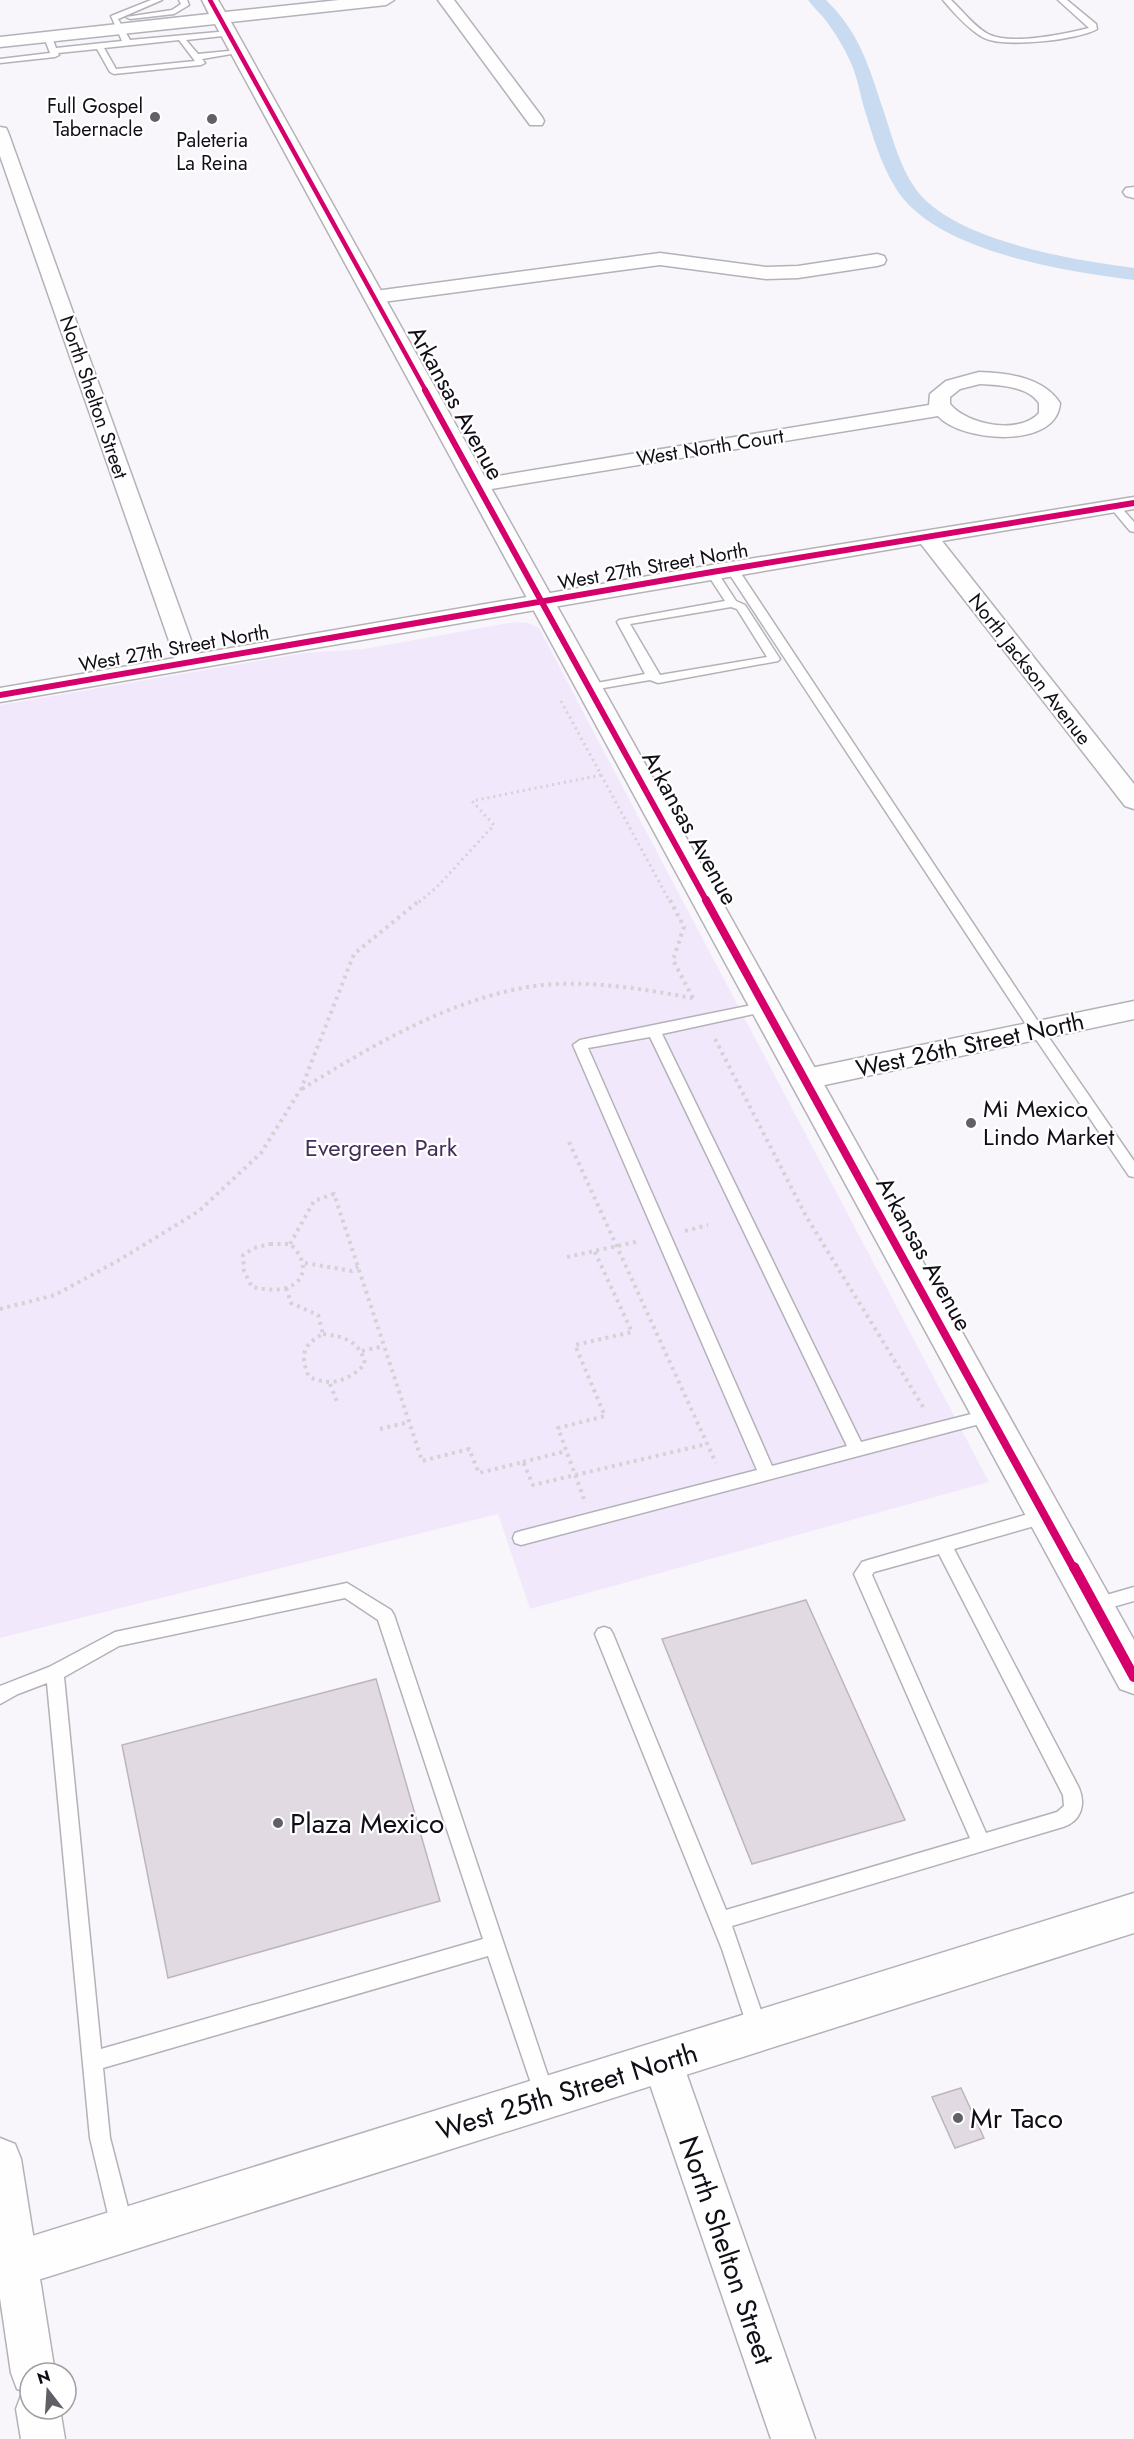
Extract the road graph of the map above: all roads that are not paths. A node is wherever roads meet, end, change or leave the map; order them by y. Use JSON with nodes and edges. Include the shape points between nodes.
{"nodes":[{"id":1,"x":158,"y":0,"type":"edge"},
{"id":2,"x":183,"y":0,"type":"edge"},
{"id":3,"x":379,"y":0,"type":"edge"},
{"id":4,"x":446,"y":0,"type":"edge"},
{"id":5,"x":947,"y":0,"type":"edge"},
{"id":6,"x":1062,"y":0,"type":"edge"},
{"id":7,"x":220,"y":17,"type":"edge"},
{"id":8,"x":120,"y":30,"type":"junction"},
{"id":9,"x":181,"y":38,"type":"junction"},
{"id":10,"x":0,"y":42,"type":"edge"},
{"id":11,"x":51,"y":44,"type":"junction"},
{"id":12,"x":99,"y":46,"type":"junction"},
{"id":13,"x":239,"y":52,"type":"junction"},
{"id":14,"x":196,"y":57,"type":"junction"},
{"id":15,"x":0,"y":61,"type":"edge"},
{"id":16,"x":536,"y":121,"type":"dead end"},
{"id":17,"x":0,"y":132,"type":"edge"},
{"id":18,"x":877,"y":260,"type":"dead end"},
{"id":19,"x":375,"y":297,"type":"junction"},
{"id":20,"x":941,"y":409,"type":"junction"},
{"id":21,"x":479,"y":486,"type":"junction"},
{"id":22,"x":1124,"y":504,"type":"edge"},
{"id":23,"x":1134,"y":529,"type":"edge"},
{"id":24,"x":927,"y":537,"type":"junction"},
{"id":25,"x":722,"y":571,"type":"junction"},
{"id":26,"x":542,"y":602,"type":"junction"},
{"id":27,"x":732,"y":603,"type":"junction"},
{"id":28,"x":188,"y":663,"type":"junction"},
{"id":29,"x":652,"y":676,"type":"junction"},
{"id":30,"x":590,"y":688,"type":"junction"},
{"id":31,"x":0,"y":695,"type":"edge"},
{"id":32,"x":1134,"y":801,"type":"edge"},
{"id":33,"x":767,"y":1007,"type":"junction"},
{"id":34,"x":1134,"y":1010,"type":"edge"},
{"id":35,"x":654,"y":1031,"type":"junction"},
{"id":36,"x":1038,"y":1032,"type":"junction"},
{"id":37,"x":806,"y":1079,"type":"junction"},
{"id":38,"x":1134,"y":1172,"type":"edge"},
{"id":39,"x":991,"y":1415,"type":"junction"},
{"id":40,"x":857,"y":1450,"type":"junction"},
{"id":41,"x":767,"y":1474,"type":"junction"},
{"id":42,"x":1046,"y":1516,"type":"junction"},
{"id":43,"x":521,"y":1538,"type":"dead end"},
{"id":44,"x":943,"y":1545,"type":"junction"},
{"id":45,"x":1134,"y":1594,"type":"edge"},
{"id":46,"x":1095,"y":1605,"type":"junction"},
{"id":47,"x":604,"y":1634,"type":"dead end"},
{"id":48,"x":55,"y":1673,"type":"junction"},
{"id":49,"x":1134,"y":1677,"type":"edge"},
{"id":50,"x":0,"y":1696,"type":"edge"},
{"id":51,"x":981,"y":1843,"type":"junction"},
{"id":52,"x":1134,"y":1912,"type":"edge"},
{"id":53,"x":720,"y":1921,"type":"junction"},
{"id":54,"x":495,"y":1945,"type":"junction"},
{"id":55,"x":758,"y":2031,"type":"junction"},
{"id":56,"x":93,"y":2061,"type":"junction"},
{"id":57,"x":662,"y":2061,"type":"junction"},
{"id":58,"x":545,"y":2098,"type":"junction"},
{"id":59,"x":0,"y":2160,"type":"edge"},
{"id":60,"x":122,"y":2230,"type":"junction"},
{"id":61,"x":9,"y":2266,"type":"edge"},
{"id":62,"x":30,"y":2361,"type":"edge"},
{"id":63,"x":40,"y":2421,"type":"edge"},
{"id":64,"x":43,"y":2439,"type":"edge"},
{"id":65,"x":793,"y":2439,"type":"edge"}],
"edges":[{"from":1,"to":8,"type":"lane"},
{"from":2,"to":8,"type":"lane","via":[[185,5],[174,12]]},
{"from":3,"to":7,"type":"street"},
{"from":4,"to":16,"type":"street"},
{"from":5,"to":6,"type":"lane","via":[[986,36],[995,39],[1011,41],[1093,29]]},
{"from":7,"to":8,"type":"street"},
{"from":7,"to":9,"type":"lane"},
{"from":7,"to":13,"type":"street","name":"Arkansas Avenue"},
{"from":8,"to":9,"type":"lane"},
{"from":8,"to":11,"type":"street"},
{"from":8,"to":12,"type":"lane"},
{"from":9,"to":14,"type":"lane"},
{"from":10,"to":11,"type":"street"},
{"from":11,"to":12,"type":"lane"},
{"from":11,"to":15,"type":"lane","via":[[55,55]]},
{"from":12,"to":14,"type":"lane","via":[[114,72],[201,63]]},
{"from":13,"to":14,"type":"lane"},
{"from":13,"to":19,"type":"street","name":"Arkansas Avenue"},
{"from":17,"to":28,"type":"street","name":"North Shelton Street"},
{"from":18,"to":19,"type":"street","via":[[766,273],[649,260]]},
{"from":19,"to":21,"type":"street","name":"Arkansas Avenue"},
{"from":20,"to":20,"type":"street","via":[[942,393],[951,386],[996,378],[1041,393],[1049,402],[1050,411],[1034,427],[999,432],[963,425]]},
{"from":20,"to":21,"type":"street","name":"West North Court"},
{"from":21,"to":26,"type":"street","name":"Arkansas Avenue"},
{"from":22,"to":23,"type":"lane"},
{"from":22,"to":24,"type":"street","name":"West 27th Street North"},
{"from":24,"to":25,"type":"street","name":"West 27th Street North"},
{"from":24,"to":32,"type":"street","name":"North Jackson Avenue"},
{"from":25,"to":26,"type":"street","name":"West 27th Street North"},
{"from":25,"to":27,"type":"lane"},
{"from":25,"to":36,"type":"lane"},
{"from":26,"to":28,"type":"street","name":"West 27th Street North"},
{"from":26,"to":30,"type":"street","name":"Arkansas Avenue"},
{"from":27,"to":29,"type":"lane","via":[[622,622]]},
{"from":27,"to":29,"type":"lane","via":[[741,607],[774,659],[658,679]]},
{"from":28,"to":31,"type":"street","name":"West 27th Street North"},
{"from":29,"to":30,"type":"lane"},
{"from":30,"to":33,"type":"street","name":"Arkansas Avenue"},
{"from":33,"to":35,"type":"lane"},
{"from":33,"to":37,"type":"street","name":"Arkansas Avenue"},
{"from":34,"to":36,"type":"street","name":"West 26th Street North"},
{"from":35,"to":40,"type":"lane"},
{"from":35,"to":41,"type":"lane","via":[[580,1045]]},
{"from":36,"to":37,"type":"street","name":"West 26th Street North"},
{"from":36,"to":38,"type":"lane"},
{"from":37,"to":39,"type":"street","name":"Arkansas Avenue"},
{"from":39,"to":40,"type":"lane"},
{"from":39,"to":42,"type":"street","name":"Arkansas Avenue"},
{"from":40,"to":41,"type":"lane"},
{"from":41,"to":43,"type":"lane"},
{"from":42,"to":44,"type":"lane"},
{"from":42,"to":46,"type":"street","name":"Arkansas Avenue"},
{"from":44,"to":51,"type":"lane","via":[[868,1568],[863,1574]]},
{"from":44,"to":51,"type":"lane","via":[[1072,1794],[1073,1809],[1063,1819]]},
{"from":45,"to":46,"type":"lane"},
{"from":46,"to":49,"type":"street","name":"Arkansas Avenue"},
{"from":47,"to":53,"type":"lane"},
{"from":48,"to":50,"type":"lane"},
{"from":48,"to":54,"type":"lane","via":[[115,1639],[347,1590],[385,1615]]},
{"from":48,"to":56,"type":"lane"},
{"from":51,"to":53,"type":"lane"},
{"from":52,"to":55,"type":"street","name":"West 25th Street North"},
{"from":53,"to":55,"type":"lane"},
{"from":54,"to":56,"type":"lane"},
{"from":54,"to":58,"type":"lane"},
{"from":55,"to":57,"type":"street","name":"West 25th Street North"},
{"from":56,"to":60,"type":"lane","via":[[100,2138]]},
{"from":57,"to":58,"type":"street","name":"West 25th Street North"},
{"from":57,"to":65,"type":"street","name":"North Shelton Street"},
{"from":58,"to":60,"type":"street","name":"West 25th Street North"},
{"from":59,"to":61,"type":"street"},
{"from":60,"to":61,"type":"street","name":"West 25th Street North"},
{"from":61,"to":62,"type":"street"},
{"from":63,"to":64,"type":"street"}]}
